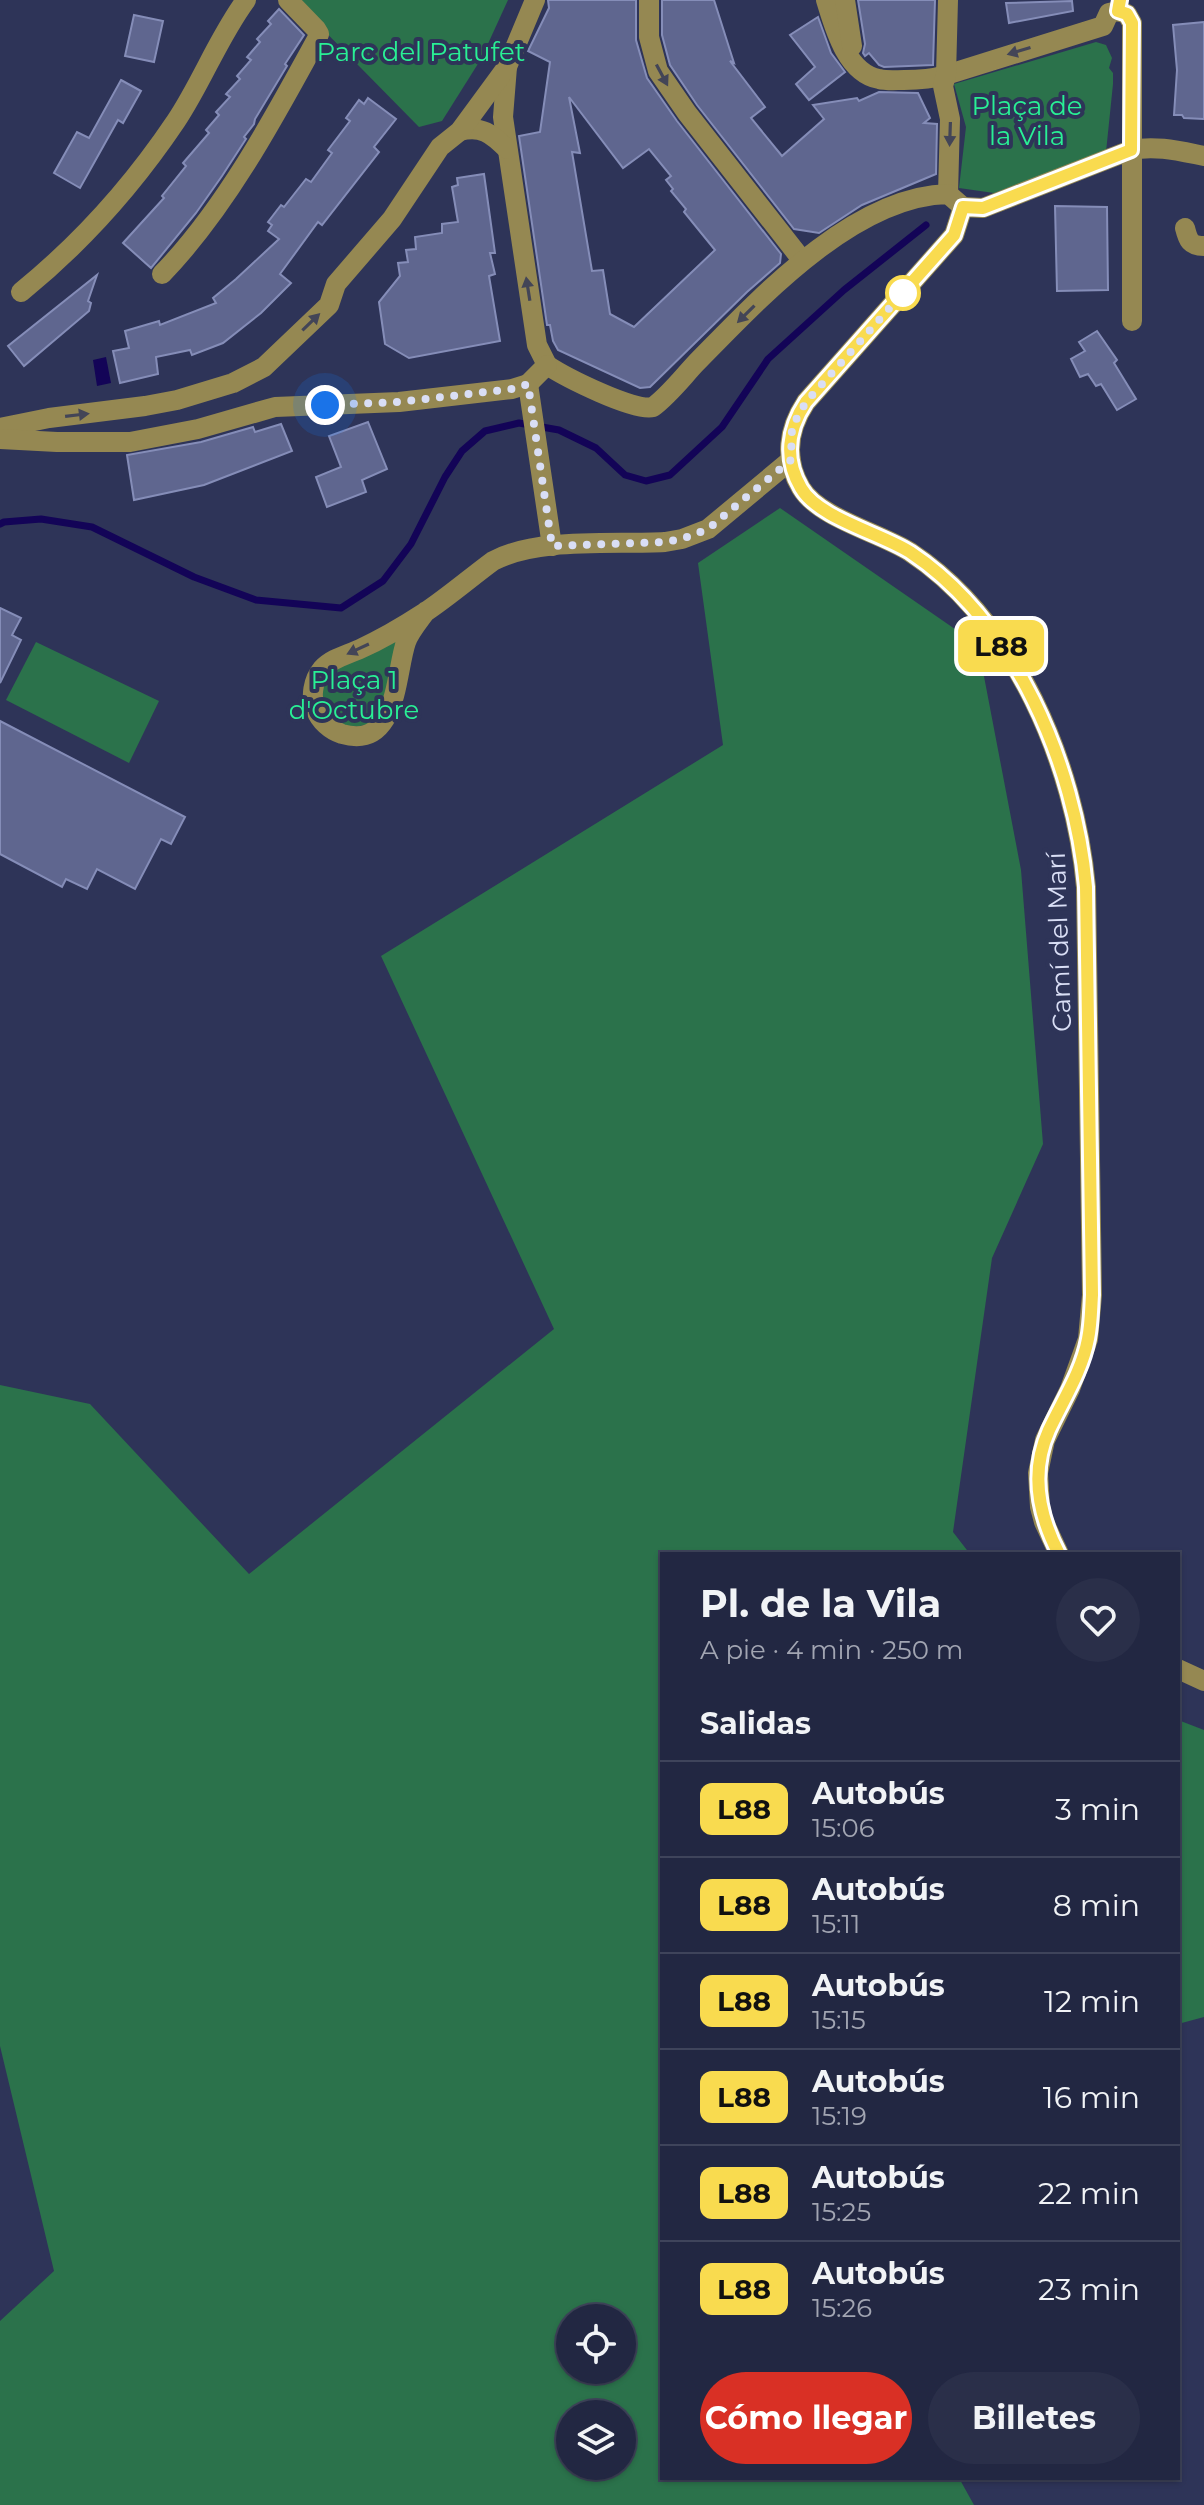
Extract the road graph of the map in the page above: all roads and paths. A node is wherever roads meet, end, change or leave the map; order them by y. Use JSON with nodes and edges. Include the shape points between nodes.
{"nodes":[{"id":1,"x":246,"y":0,"type":"edge"},
{"id":2,"x":288,"y":0,"type":"edge"},
{"id":3,"x":535,"y":0,"type":"edge"},
{"id":4,"x":649,"y":0,"type":"edge"},
{"id":5,"x":826,"y":0,"type":"edge"},
{"id":6,"x":845,"y":0,"type":"edge"},
{"id":7,"x":948,"y":0,"type":"edge"},
{"id":8,"x":1119,"y":6,"type":"edge"},
{"id":9,"x":1103,"y":26,"type":"junction"},
{"id":10,"x":1130,"y":32,"type":"junction"},
{"id":11,"x":854,"y":62,"type":"junction"},
{"id":12,"x":507,"y":67,"type":"junction"},
{"id":13,"x":946,"y":75,"type":"junction"},
{"id":14,"x":460,"y":131,"type":"junction"},
{"id":15,"x":507,"y":149,"type":"junction"},
{"id":16,"x":1131,"y":150,"type":"junction"},
{"id":17,"x":1204,"y":156,"type":"edge"},
{"id":18,"x":956,"y":200,"type":"junction"},
{"id":19,"x":1185,"y":228,"type":"dead end"},
{"id":20,"x":1204,"y":246,"type":"edge"},
{"id":21,"x":802,"y":260,"type":"junction"},
{"id":22,"x":162,"y":274,"type":"dead end"},
{"id":23,"x":21,"y":292,"type":"dead end"},
{"id":24,"x":1132,"y":321,"type":"dead end"},
{"id":25,"x":547,"y":365,"type":"junction"},
{"id":26,"x":528,"y":384,"type":"junction"},
{"id":27,"x":0,"y":428,"type":"edge"},
{"id":28,"x":0,"y":439,"type":"edge"},
{"id":29,"x":791,"y":460,"type":"junction"},
{"id":30,"x":552,"y":546,"type":"junction"},
{"id":31,"x":426,"y":611,"type":"junction"},
{"id":32,"x":1058,"y":1552,"type":"edge"},
{"id":33,"x":1180,"y":1670,"type":"edge"},
{"id":34,"x":1204,"y":1681,"type":"edge"}],
"edges":[{"from":1,"to":23,"type":"street","via":[[151,155],[99,220]]},
{"from":2,"to":22,"type":"street","via":[[316,29],[317,39],[241,168]]},
{"from":3,"to":12,"type":"street"},
{"from":4,"to":21,"type":"street","one_way":true,"via":[[649,37],[658,71]]},
{"from":5,"to":11,"type":"street"},
{"from":6,"to":11,"type":"street"},
{"from":7,"to":13,"type":"street"},
{"from":8,"to":9,"type":"street"},
{"from":8,"to":10,"type":"street","via":[[1130,18]]},
{"from":9,"to":10,"type":"street","via":[[1114,39]]},
{"from":9,"to":13,"type":"street","one_way":true},
{"from":10,"to":16,"type":"street"},
{"from":11,"to":13,"type":"street","via":[[878,79],[918,81]]},
{"from":12,"to":14,"type":"street"},
{"from":12,"to":15,"type":"street"},
{"from":13,"to":18,"type":"street","one_way":true},
{"from":14,"to":15,"type":"street","via":[[479,129]]},
{"from":27,"to":14,"type":"street","one_way":true,"via":[[163,403],[233,383],[264,367],[329,305],[336,284],[392,219],[440,147]]},
{"from":25,"to":15,"type":"street","one_way":true,"via":[[537,345]]},
{"from":16,"to":17,"type":"street","via":[[1162,148]]},
{"from":16,"to":18,"type":"street","via":[[983,208]]},
{"from":16,"to":24,"type":"street"},
{"from":18,"to":21,"type":"street","via":[[933,194],[880,212]]},
{"from":18,"to":29,"type":"street","via":[[954,235],[806,402],[792,427]]},
{"from":19,"to":20,"type":"street","via":[[1189,242]]},
{"from":21,"to":25,"type":"street","one_way":true,"via":[[653,407],[630,405]]},
{"from":25,"to":26,"type":"street"},
{"from":26,"to":28,"type":"street","via":[[399,402],[275,407],[130,442]]},
{"from":26,"to":30,"type":"street"},
{"from":29,"to":30,"type":"street","via":[[694,535],[665,542]]},
{"from":29,"to":32,"type":"street","name":"Camí del Marí","via":[[801,488],[819,507],[908,551],[946,580],[981,618],[1045,724],[1077,823],[1086,887],[1092,1295],[1088,1339],[1040,1459],[1040,1507]]},
{"from":30,"to":31,"type":"street","via":[[504,555]]},
{"from":31,"to":31,"type":"street","one_way":true,"via":[[321,670],[315,682],[315,708],[331,729],[357,736],[382,724],[390,712],[409,635]]},
{"from":33,"to":34,"type":"street"}]}
